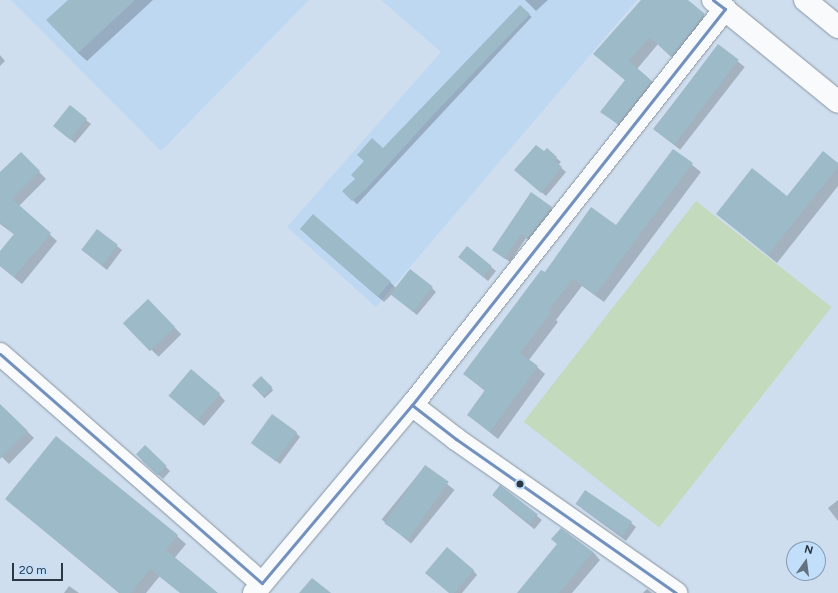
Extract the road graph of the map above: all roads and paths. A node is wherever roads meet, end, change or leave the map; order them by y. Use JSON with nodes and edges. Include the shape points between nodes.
{"nodes":[{"id":1,"x":805,"y":0,"type":"edge"},
{"id":2,"x":719,"y":5,"type":"edge"},
{"id":3,"x":838,"y":27,"type":"edge"},
{"id":4,"x":838,"y":102,"type":"edge"},
{"id":5,"x":0,"y":354,"type":"edge"},
{"id":6,"x":412,"y":405,"type":"junction"},
{"id":7,"x":258,"y":588,"type":"edge"},
{"id":8,"x":676,"y":593,"type":"edge"}],
"edges":[{"from":1,"to":3,"type":"main road"},
{"from":2,"to":4,"type":"main road"},
{"from":2,"to":6,"type":"main road"},
{"from":5,"to":7,"type":"main road"},
{"from":6,"to":7,"type":"main road"},
{"from":6,"to":8,"type":"main road","via":[[456,439]]}]}
